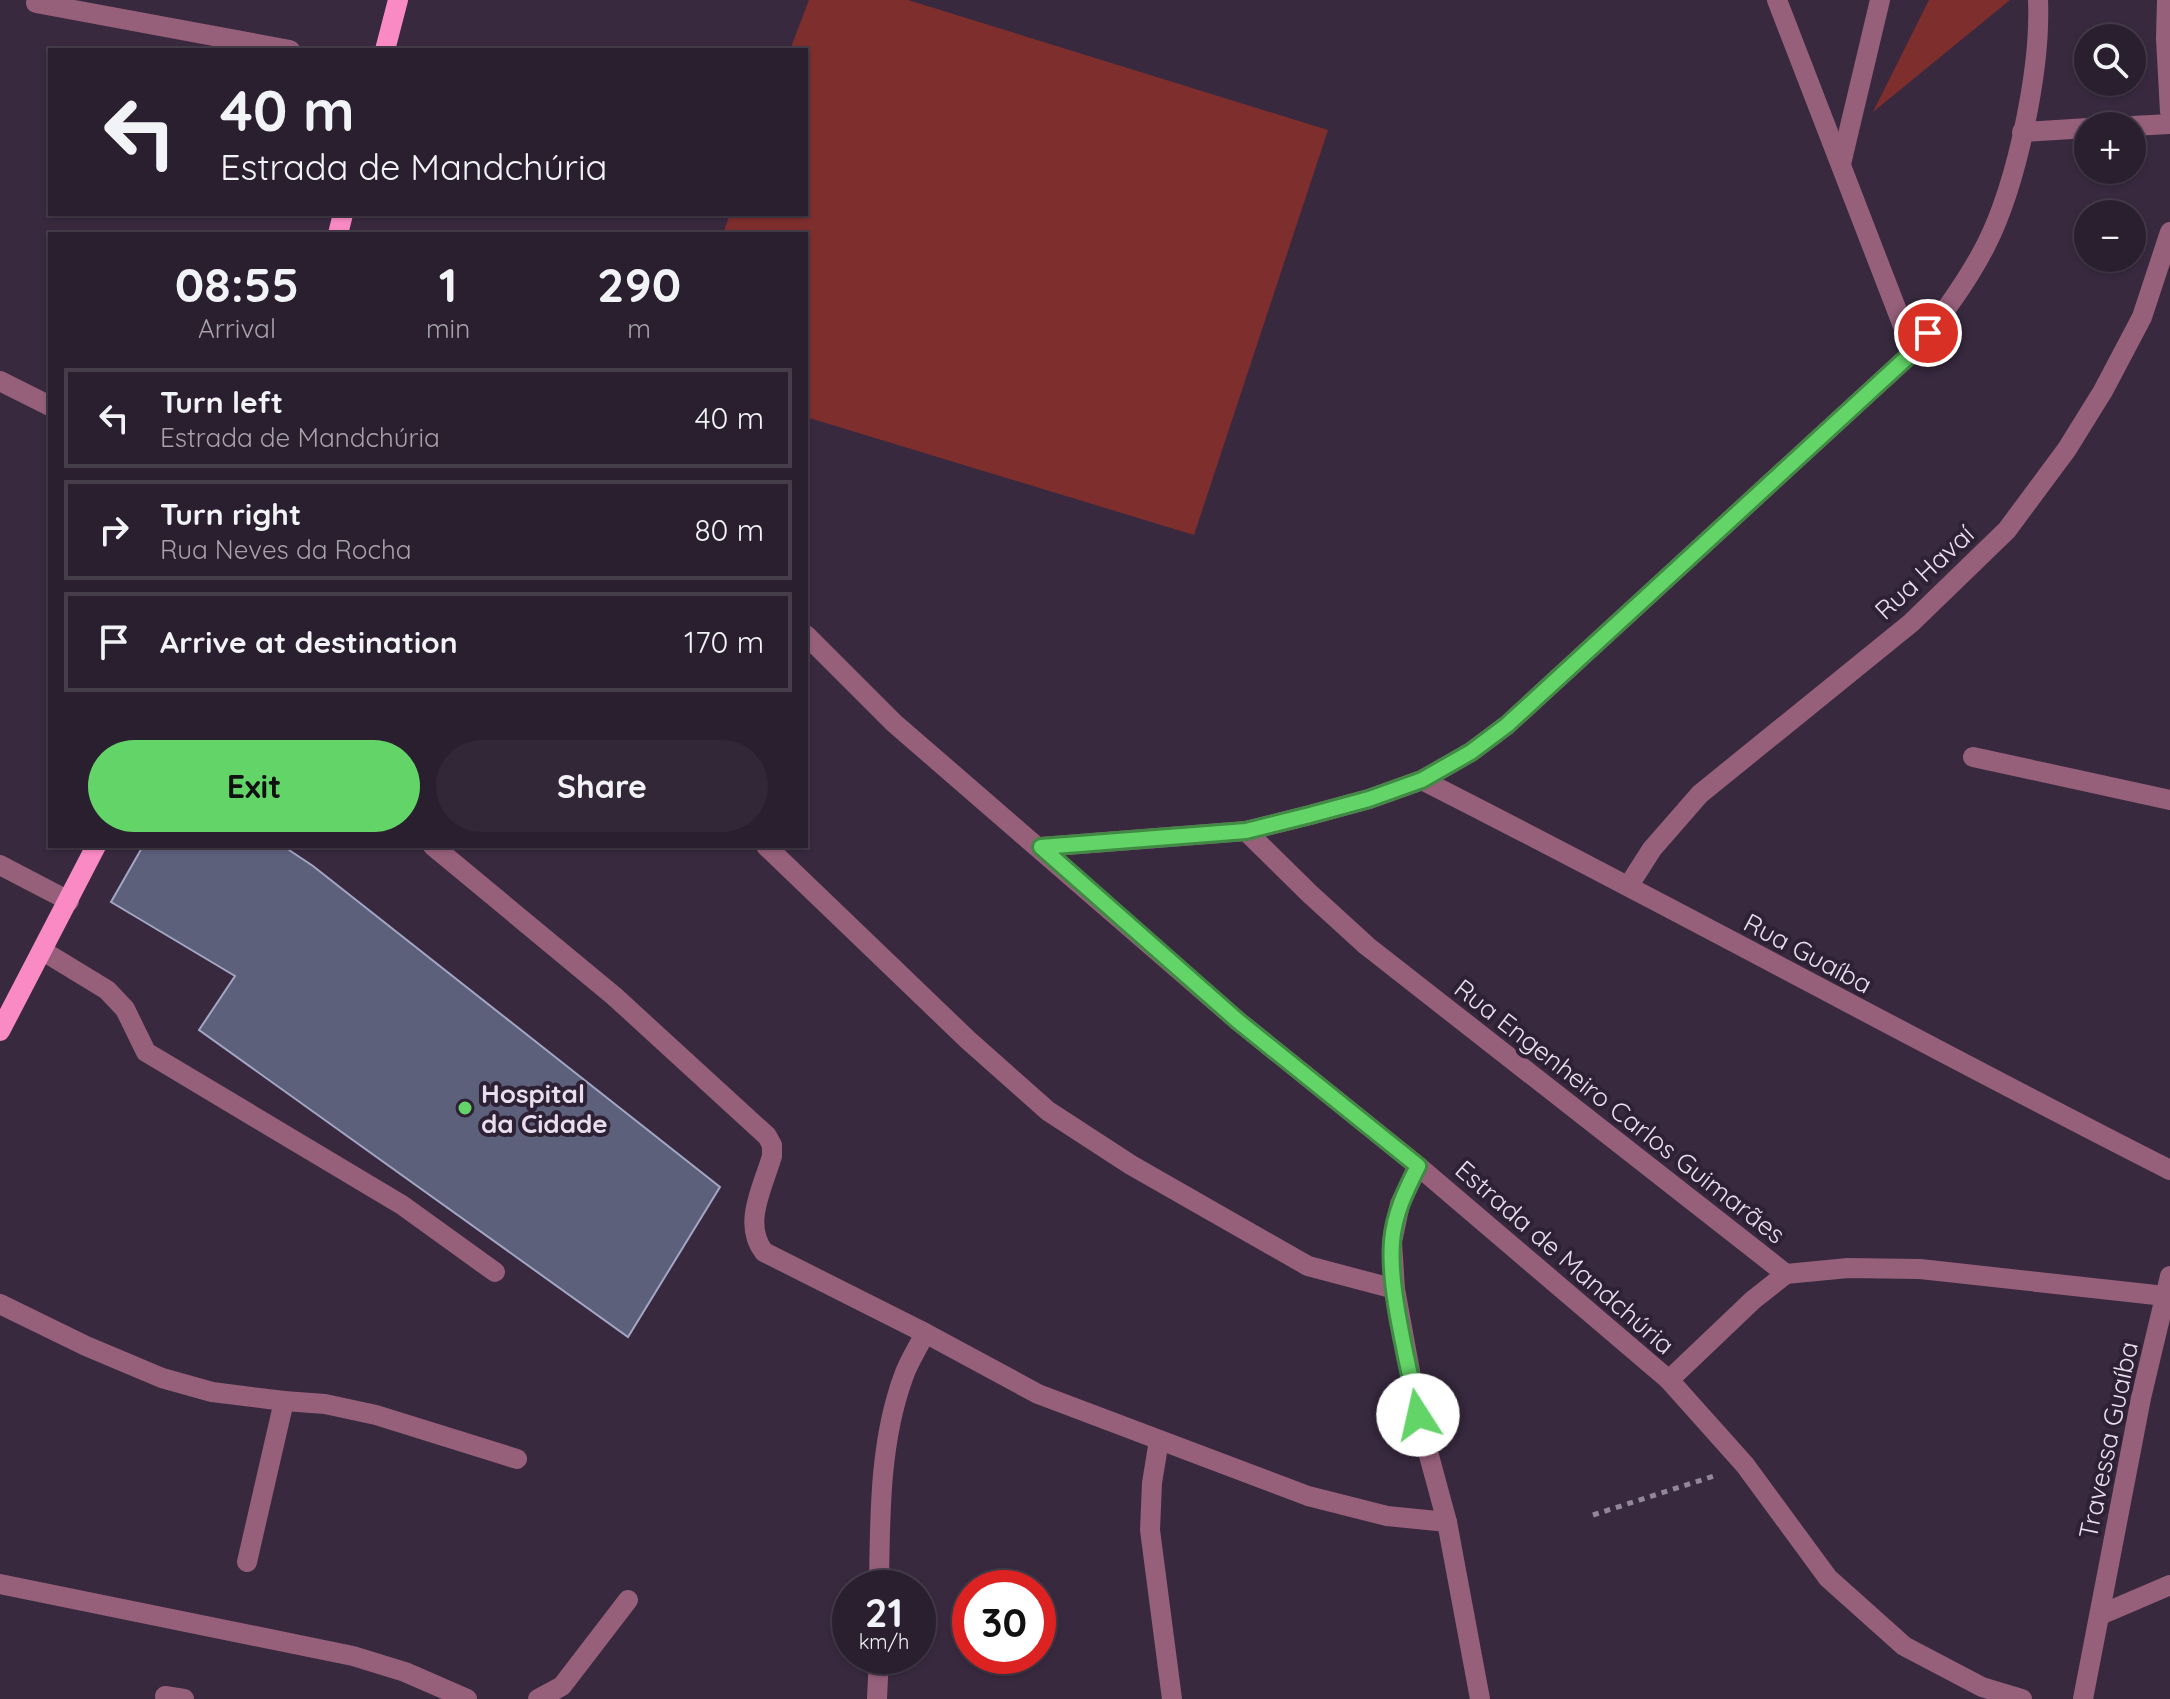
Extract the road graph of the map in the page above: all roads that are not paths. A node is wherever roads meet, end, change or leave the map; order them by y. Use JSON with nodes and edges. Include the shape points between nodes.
{"nodes":[{"id":1,"x":398,"y":0,"type":"edge"},
{"id":2,"x":1777,"y":0,"type":"edge"},
{"id":3,"x":1880,"y":0,"type":"edge"},
{"id":4,"x":2038,"y":0,"type":"edge"},
{"id":5,"x":2167,"y":0,"type":"edge"},
{"id":6,"x":36,"y":3,"type":"dead end"},
{"id":7,"x":279,"y":48,"type":"edge"},
{"id":8,"x":386,"y":48,"type":"edge"},
{"id":9,"x":2170,"y":112,"type":"edge"},
{"id":10,"x":2170,"y":124,"type":"edge"},
{"id":11,"x":2146,"y":125,"type":"edge"},
{"id":12,"x":2074,"y":129,"type":"edge"},
{"id":13,"x":2022,"y":132,"type":"junction"},
{"id":14,"x":1841,"y":164,"type":"junction"},
{"id":15,"x":2170,"y":232,"type":"edge"},
{"id":16,"x":1913,"y":352,"type":"junction"},
{"id":17,"x":0,"y":381,"type":"edge"},
{"id":18,"x":48,"y":405,"type":"edge"},
{"id":19,"x":808,"y":637,"type":"edge"},
{"id":20,"x":1973,"y":757,"type":"dead end"},
{"id":21,"x":1422,"y":780,"type":"junction"},
{"id":22,"x":2170,"y":800,"type":"edge"},
{"id":23,"x":1246,"y":831,"type":"junction"},
{"id":24,"x":1041,"y":847,"type":"junction"},
{"id":25,"x":95,"y":848,"type":"edge"},
{"id":26,"x":435,"y":848,"type":"edge"},
{"id":27,"x":768,"y":848,"type":"edge"},
{"id":28,"x":0,"y":865,"type":"edge"},
{"id":29,"x":1629,"y":885,"type":"junction"},
{"id":30,"x":69,"y":901,"type":"junction"},
{"id":31,"x":43,"y":951,"type":"junction"},
{"id":32,"x":0,"y":1031,"type":"edge"},
{"id":33,"x":1418,"y":1166,"type":"junction"},
{"id":34,"x":2170,"y":1170,"type":"edge"},
{"id":35,"x":495,"y":1272,"type":"dead end"},
{"id":36,"x":1786,"y":1274,"type":"junction"},
{"id":37,"x":2170,"y":1276,"type":"edge"},
{"id":38,"x":1395,"y":1289,"type":"junction"},
{"id":39,"x":2165,"y":1296,"type":"junction"},
{"id":40,"x":0,"y":1304,"type":"edge"},
{"id":41,"x":925,"y":1333,"type":"junction"},
{"id":42,"x":1669,"y":1380,"type":"junction"},
{"id":43,"x":284,"y":1401,"type":"junction"},
{"id":44,"x":1159,"y":1440,"type":"junction"},
{"id":45,"x":517,"y":1459,"type":"dead end"},
{"id":46,"x":1447,"y":1522,"type":"junction"},
{"id":47,"x":247,"y":1562,"type":"dead end"},
{"id":48,"x":879,"y":1570,"type":"edge"},
{"id":49,"x":0,"y":1584,"type":"edge"},
{"id":50,"x":2170,"y":1585,"type":"edge"},
{"id":51,"x":628,"y":1600,"type":"dead end"},
{"id":52,"x":2100,"y":1615,"type":"junction"},
{"id":53,"x":878,"y":1674,"type":"edge"},
{"id":54,"x":467,"y":1699,"type":"edge"},
{"id":55,"x":538,"y":1699,"type":"edge"},
{"id":56,"x":877,"y":1699,"type":"edge"},
{"id":57,"x":1172,"y":1699,"type":"edge"},
{"id":58,"x":1480,"y":1699,"type":"edge"},
{"id":59,"x":2022,"y":1699,"type":"edge"},
{"id":60,"x":2083,"y":1699,"type":"edge"}],
"edges":[{"from":1,"to":8,"type":"main road"},
{"from":2,"to":14,"type":"street"},
{"from":3,"to":14,"type":"street"},
{"from":4,"to":13,"type":"street","via":[[2035,72]]},
{"from":5,"to":9,"type":"street"},
{"from":6,"to":7,"type":"street"},
{"from":10,"to":11,"type":"street"},
{"from":12,"to":13,"type":"street"},
{"from":13,"to":16,"type":"street","via":[[1987,244],[1957,296]]},
{"from":14,"to":16,"type":"street"},
{"from":15,"to":29,"type":"street","name":"Rua Havaí","via":[[2142,317],[2103,391],[2007,530],[1911,623],[1700,794],[1652,849]]},
{"from":16,"to":21,"type":"street","via":[[1507,725]]},
{"from":17,"to":18,"type":"street"},
{"from":19,"to":24,"type":"street","name":"Estrada de Mandchúria","via":[[894,723]]},
{"from":20,"to":22,"type":"street"},
{"from":21,"to":23,"type":"street"},
{"from":21,"to":29,"type":"street","name":"Rua Guaíba"},
{"from":23,"to":24,"type":"street"},
{"from":23,"to":36,"type":"street","name":"Rua Engenheiro Carlos Guimarães","via":[[1367,946]]},
{"from":24,"to":33,"type":"street","name":"Estrada de Mandchúria","via":[[1238,1021]]},
{"from":25,"to":30,"type":"main road"},
{"from":26,"to":41,"type":"street","via":[[614,996],[767,1136],[772,1156],[753,1227],[764,1252]]},
{"from":27,"to":38,"type":"street","via":[[1048,1111],[1308,1266]]},
{"from":28,"to":30,"type":"street"},
{"from":29,"to":34,"type":"street","name":"Rua Guaíba"},
{"from":30,"to":31,"type":"main road"},
{"from":31,"to":32,"type":"main road"},
{"from":31,"to":35,"type":"street","via":[[107,990],[125,1009],[146,1052],[402,1205]]},
{"from":33,"to":38,"type":"street","via":[[1400,1204],[1392,1242]]},
{"from":33,"to":42,"type":"street","name":"Estrada de Mandchúria"},
{"from":36,"to":39,"type":"street","name":"Rua Engenheiro Carlos Guimarães","via":[[1920,1269]]},
{"from":36,"to":42,"type":"street"},
{"from":37,"to":39,"type":"street","name":"Travessa Guaíba"},
{"from":38,"to":46,"type":"street","via":[[1418,1415]]},
{"from":39,"to":52,"type":"street","name":"Travessa Guaíba"},
{"from":40,"to":43,"type":"street","via":[[162,1378],[212,1392]]},
{"from":41,"to":44,"type":"street","via":[[1038,1394]]},
{"from":41,"to":48,"type":"street","via":[[903,1376],[885,1455]]},
{"from":42,"to":59,"type":"street","name":"Estrada de Mandchúria","via":[[1745,1465],[1828,1578],[1904,1646],[1982,1687]]},
{"from":43,"to":45,"type":"street","via":[[376,1415]]},
{"from":43,"to":47,"type":"street"},
{"from":44,"to":46,"type":"street","via":[[1308,1496],[1387,1516]]},
{"from":44,"to":57,"type":"street","via":[[1150,1530]]},
{"from":46,"to":58,"type":"street"},
{"from":49,"to":54,"type":"street","via":[[353,1656]]},
{"from":50,"to":52,"type":"street"},
{"from":51,"to":55,"type":"street","via":[[562,1686]]},
{"from":52,"to":60,"type":"street","name":"Travessa Guaíba"},
{"from":53,"to":56,"type":"street"}]}
